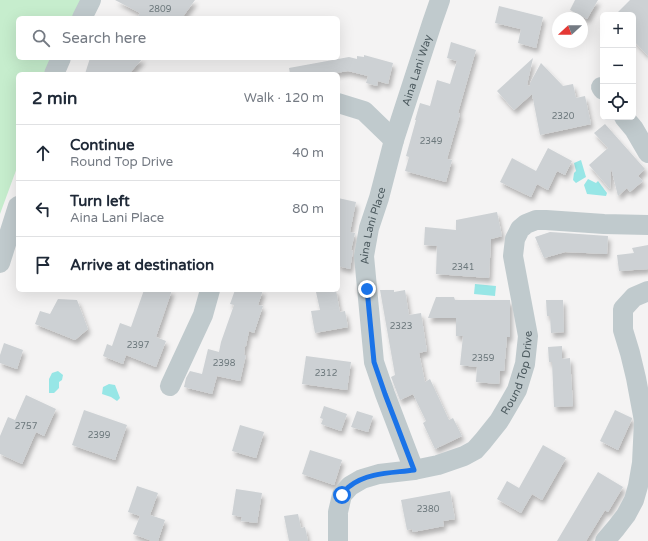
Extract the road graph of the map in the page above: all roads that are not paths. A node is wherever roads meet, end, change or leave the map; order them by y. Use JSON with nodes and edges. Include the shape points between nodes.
{"nodes":[{"id":1,"x":91,"y":0,"type":"edge"},
{"id":2,"x":440,"y":0,"type":"edge"},
{"id":3,"x":83,"y":16,"type":"edge"},
{"id":4,"x":60,"y":60,"type":"edge"},
{"id":5,"x":55,"y":72,"type":"edge"},
{"id":6,"x":340,"y":104,"type":"edge"},
{"id":7,"x":626,"y":120,"type":"edge"},
{"id":8,"x":394,"y":140,"type":"junction"},
{"id":9,"x":648,"y":153,"type":"edge"},
{"id":10,"x":16,"y":212,"type":"edge"},
{"id":11,"x":648,"y":225,"type":"edge"},
{"id":12,"x":0,"y":263,"type":"edge"},
{"id":13,"x":648,"y":291,"type":"edge"},
{"id":14,"x":209,"y":292,"type":"edge"},
{"id":15,"x":170,"y":386,"type":"dead end"},
{"id":16,"x":414,"y":470,"type":"junction"},
{"id":17,"x":338,"y":541,"type":"edge"},
{"id":18,"x":605,"y":541,"type":"edge"}],
"edges":[{"from":1,"to":3,"type":"street"},
{"from":2,"to":8,"type":"street","name":"Aina Lani Way"},
{"from":4,"to":5,"type":"street"},
{"from":6,"to":8,"type":"street","via":[[364,111]]},
{"from":7,"to":9,"type":"street"},
{"from":8,"to":16,"type":"street","name":"Aina Lani Place","via":[[369,228],[364,256],[374,362]]},
{"from":10,"to":12,"type":"street"},
{"from":11,"to":16,"type":"street","name":"Round Top Drive","via":[[536,220],[520,229],[515,239],[513,256],[528,336],[525,364],[517,390],[498,421],[475,450],[438,465]]},
{"from":13,"to":18,"type":"street","via":[[634,297],[623,309],[622,330],[630,353],[644,421],[638,486],[626,515]]},
{"from":14,"to":15,"type":"street","via":[[203,314]]},
{"from":16,"to":17,"type":"street","name":"Round Top Drive","via":[[374,476],[350,486],[342,495],[339,506]]}]}
